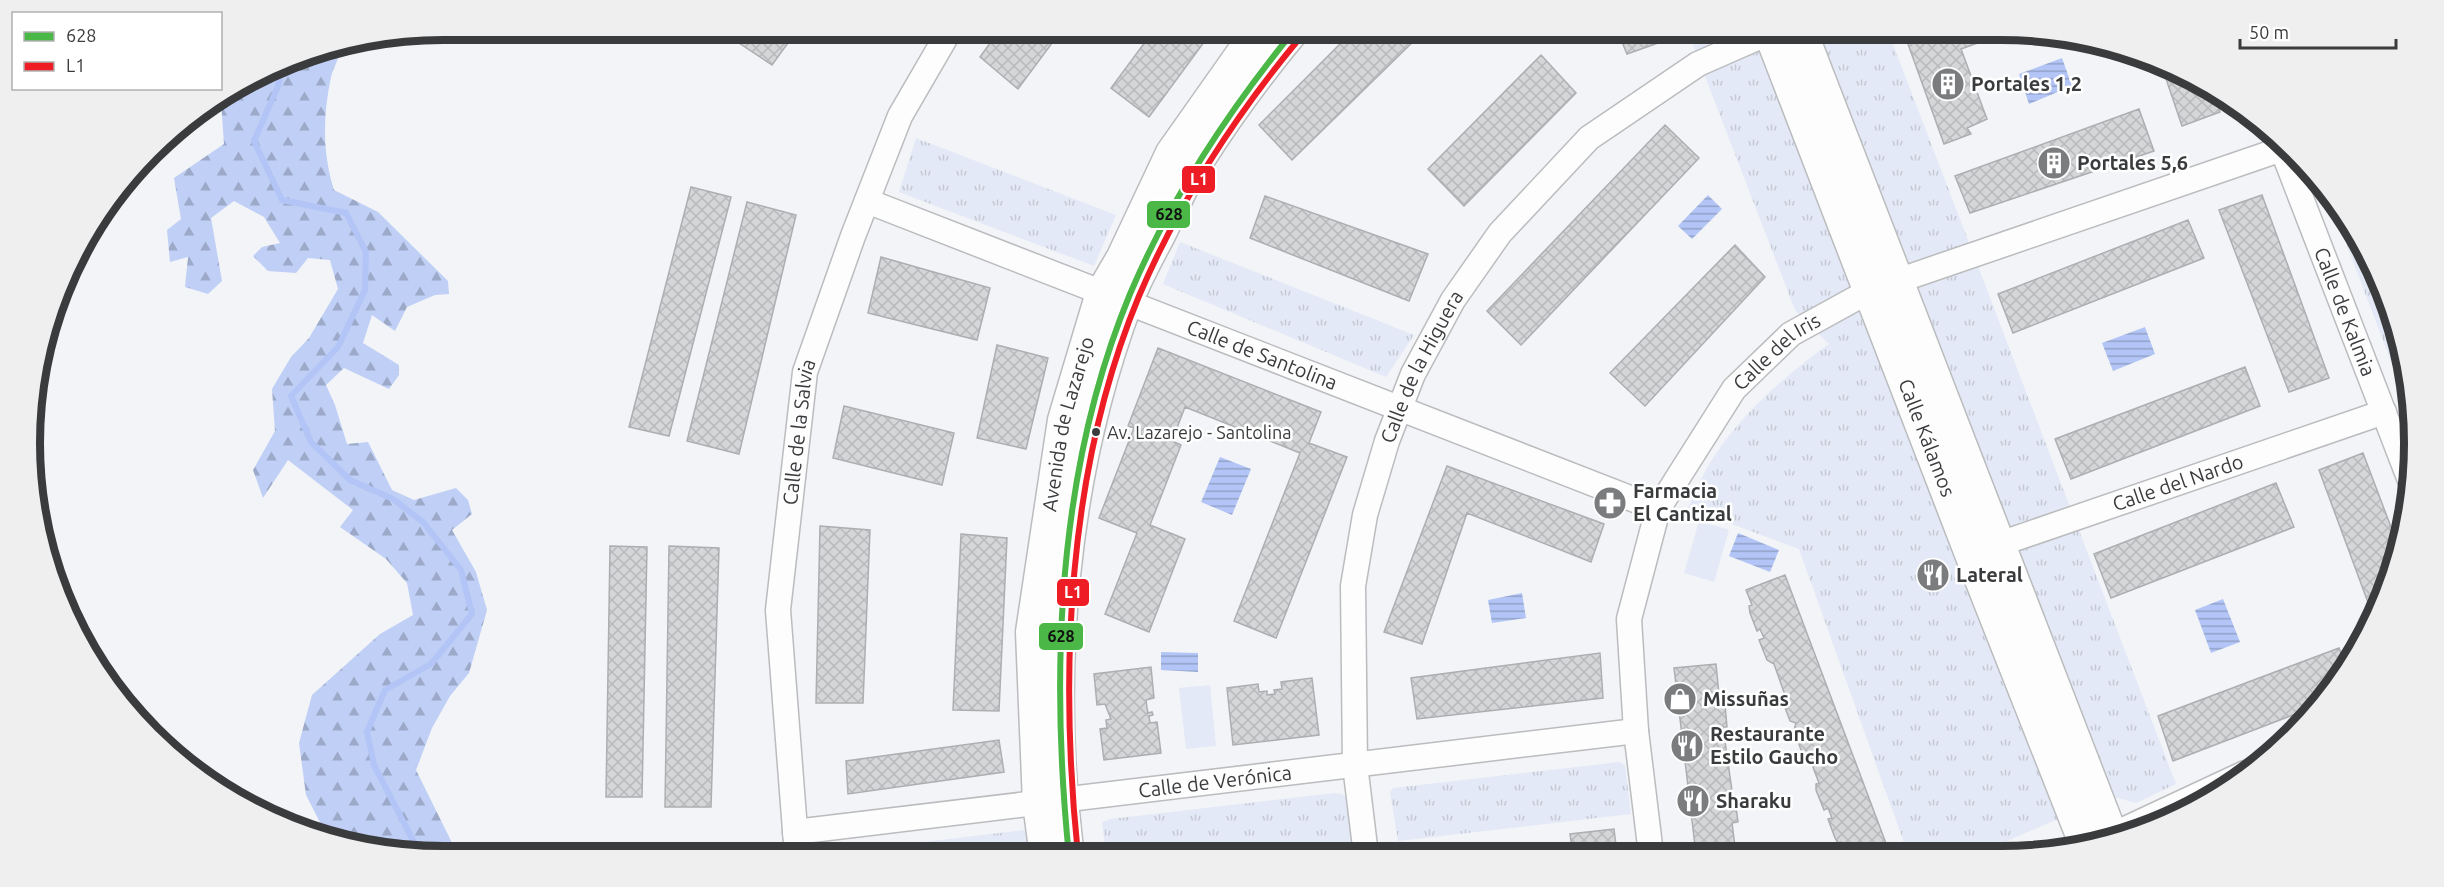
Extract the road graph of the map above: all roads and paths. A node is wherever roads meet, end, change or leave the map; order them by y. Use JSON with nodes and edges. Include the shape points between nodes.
{"nodes":[{"id":1,"x":944,"y":40,"type":"edge"},
{"id":2,"x":1251,"y":40,"type":"edge"},
{"id":3,"x":1286,"y":40,"type":"edge"},
{"id":4,"x":1757,"y":40,"type":"edge"},
{"id":5,"x":1783,"y":40,"type":"edge"},
{"id":6,"x":2273,"y":148,"type":"edge"},
{"id":7,"x":2287,"y":161,"type":"edge"},
{"id":8,"x":867,"y":201,"type":"junction"},
{"id":9,"x":1884,"y":286,"type":"junction"},
{"id":10,"x":1114,"y":298,"type":"junction"},
{"id":11,"x":1398,"y":409,"type":"junction"},
{"id":12,"x":2384,"y":412,"type":"junction"},
{"id":13,"x":2403,"y":463,"type":"edge"},
{"id":14,"x":1658,"y":509,"type":"junction"},
{"id":15,"x":1984,"y":550,"type":"junction"},
{"id":16,"x":1636,"y":731,"type":"junction"},
{"id":17,"x":1355,"y":765,"type":"junction"},
{"id":18,"x":2203,"y":792,"type":"edge"},
{"id":19,"x":1050,"y":802,"type":"junction"},
{"id":20,"x":2140,"y":821,"type":"edge"},
{"id":21,"x":795,"y":832,"type":"junction"},
{"id":22,"x":2102,"y":834,"type":"edge"},
{"id":23,"x":796,"y":846,"type":"edge"},
{"id":24,"x":1046,"y":846,"type":"edge"},
{"id":25,"x":1065,"y":846,"type":"edge"},
{"id":26,"x":1365,"y":846,"type":"edge"},
{"id":27,"x":1650,"y":846,"type":"edge"}],
"edges":[{"from":1,"to":8,"type":"street","name":"Calle de la Salvia","via":[[900,116]]},
{"from":2,"to":10,"type":"street","name":"Avenida de Lazarejo","via":[[1171,153],[1122,257]]},
{"from":3,"to":10,"type":"street","name":"Avenida de Lazarejo","via":[[1258,73],[1195,166]]},
{"from":4,"to":11,"type":"street","name":"Calle de la Higuera","via":[[1698,64],[1588,138],[1500,233],[1453,300]]},
{"from":5,"to":9,"type":"main road","name":"Calle Kálamos"},
{"from":6,"to":9,"type":"street","name":"Calle del Iris"},
{"from":7,"to":12,"type":"street","name":"Calle de Kalmia"},
{"from":8,"to":10,"type":"street","name":"Calle de Santolina"},
{"from":8,"to":21,"type":"street","name":"Calle de la Salvia","via":[[805,372],[787,527],[778,610]]},
{"from":9,"to":14,"type":"street","name":"Calle del Iris","via":[[1791,334],[1734,389]]},
{"from":9,"to":15,"type":"main road","name":"Calle Kálamos"},
{"from":10,"to":11,"type":"street","name":"Calle de Santolina"},
{"from":10,"to":19,"type":"street","name":"Avenida de Lazarejo","via":[[1068,536]]},
{"from":11,"to":14,"type":"street","name":"Calle de Santolina"},
{"from":11,"to":17,"type":"street","name":"Calle de la Higuera","via":[[1365,515],[1353,586]]},
{"from":12,"to":13,"type":"street","name":"Calle de Kalmia"},
{"from":12,"to":15,"type":"street","name":"Calle del Nardo"},
{"from":14,"to":16,"type":"street","name":"Calle del Iris","via":[[1629,618]]},
{"from":15,"to":22,"type":"main road","name":"Calle Kálamos"},
{"from":16,"to":17,"type":"street","name":"Calle de Verónica"},
{"from":16,"to":27,"type":"street","name":"Calle del Iris"},
{"from":17,"to":19,"type":"street","name":"Calle de Verónica"},
{"from":17,"to":26,"type":"street","name":"Calle de la Higuera"},
{"from":18,"to":20,"type":"street"},
{"from":19,"to":21,"type":"street","name":"Calle de Verónica"},
{"from":19,"to":24,"type":"street","name":"Avenida de Lazarejo"},
{"from":19,"to":25,"type":"street","name":"Avenida de Lazarejo"},
{"from":21,"to":23,"type":"street","name":"Calle de la Salvia"}]}
